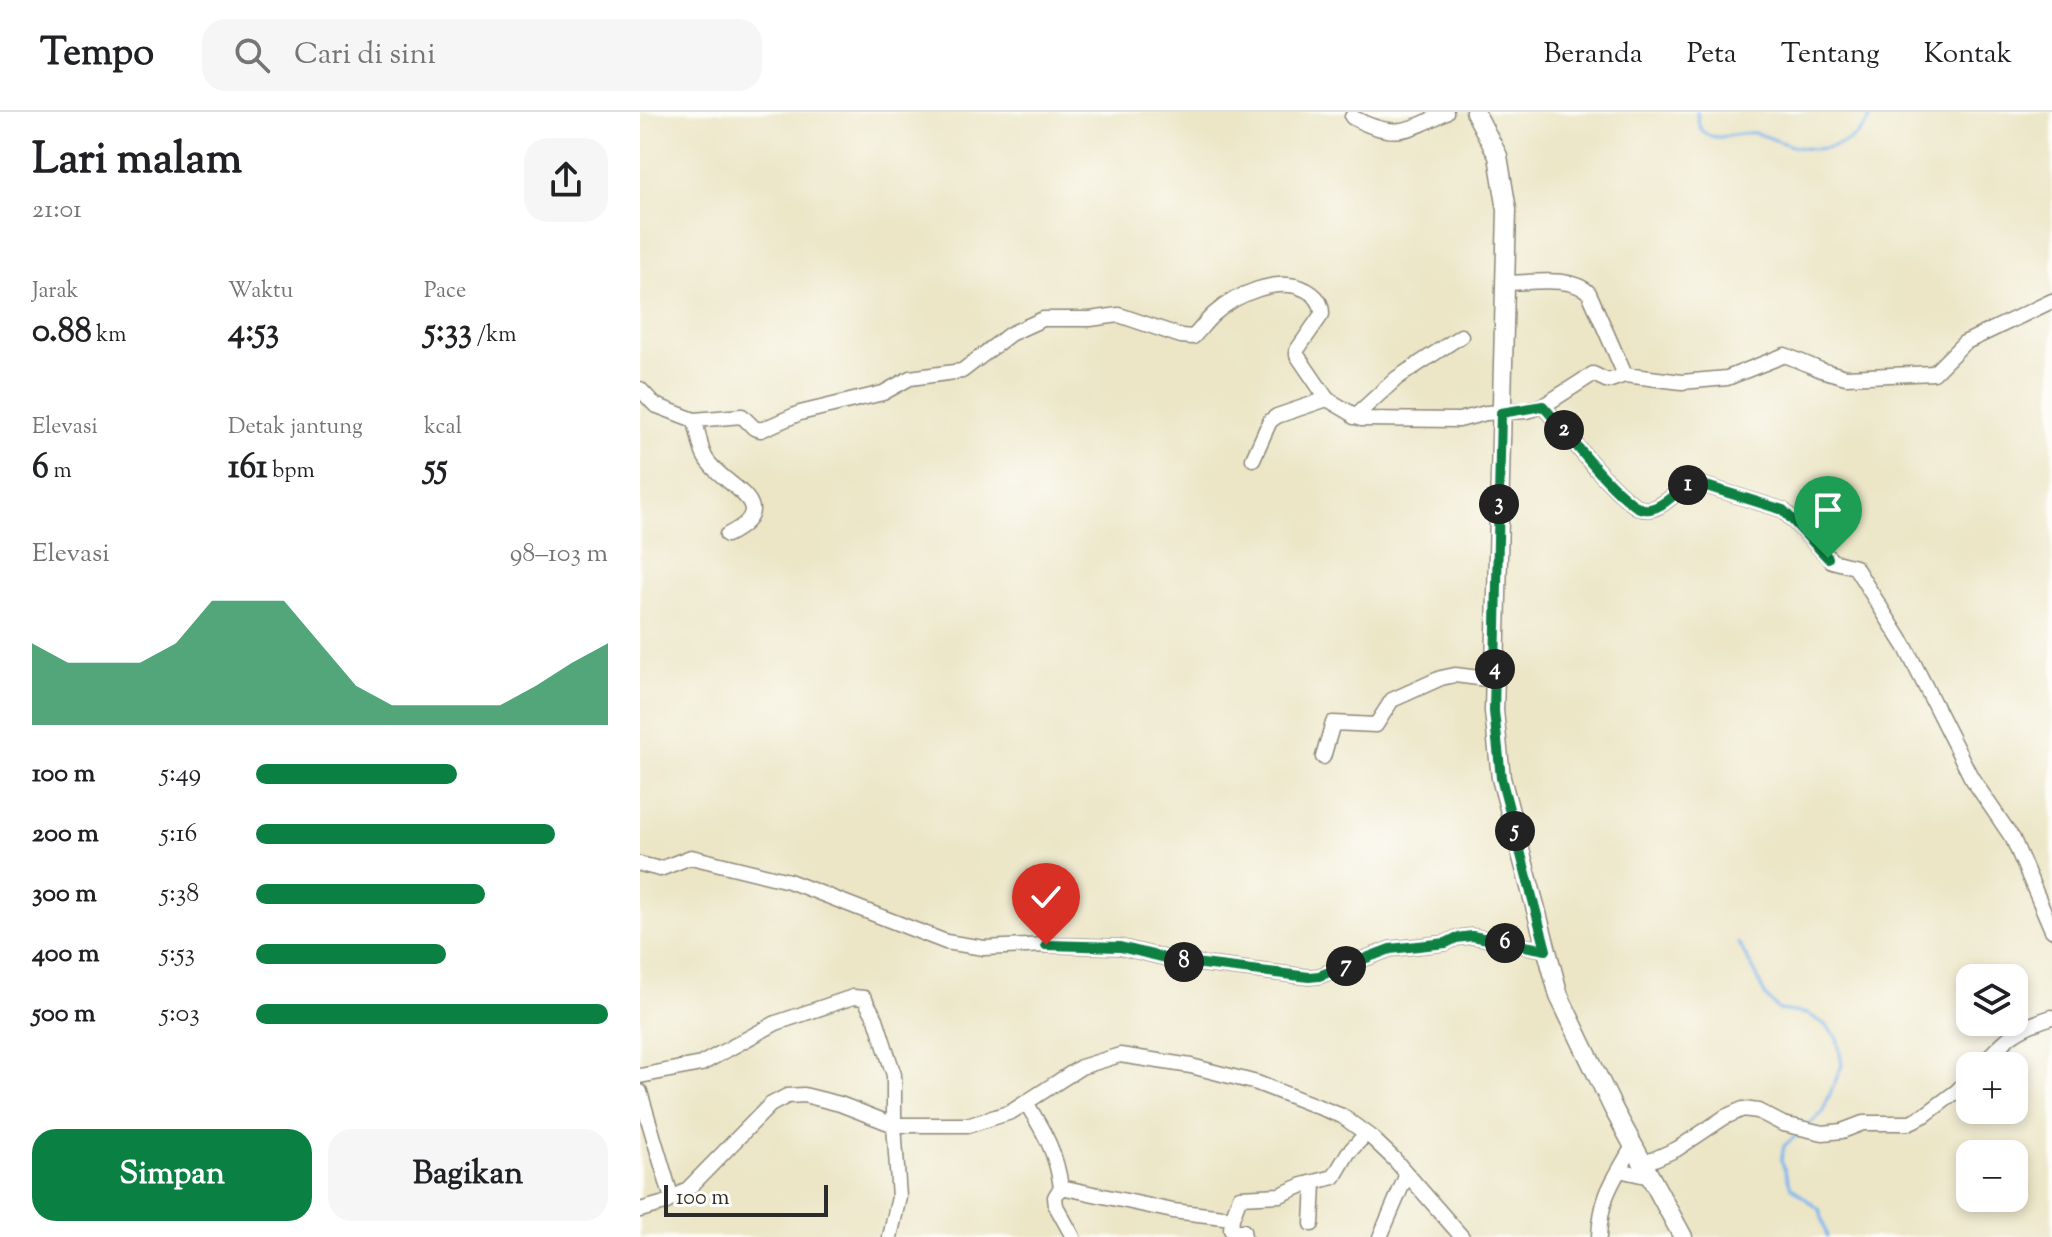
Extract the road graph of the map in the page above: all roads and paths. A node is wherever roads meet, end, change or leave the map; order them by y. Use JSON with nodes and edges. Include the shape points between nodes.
{"nodes":[{"id":1,"x":1446,"y":112,"type":"edge"},
{"id":2,"x":1475,"y":112,"type":"edge"},
{"id":3,"x":1352,"y":117,"type":"dead end"},
{"id":4,"x":1506,"y":283,"type":"junction"},
{"id":5,"x":2052,"y":301,"type":"edge"},
{"id":6,"x":1461,"y":336,"type":"dead end"},
{"id":7,"x":1625,"y":375,"type":"junction"},
{"id":8,"x":640,"y":389,"type":"edge"},
{"id":9,"x":1327,"y":399,"type":"junction"},
{"id":10,"x":1543,"y":406,"type":"junction"},
{"id":11,"x":1501,"y":413,"type":"junction"},
{"id":12,"x":1354,"y":417,"type":"junction"},
{"id":13,"x":694,"y":420,"type":"junction"},
{"id":14,"x":1253,"y":459,"type":"dead end"},
{"id":15,"x":727,"y":535,"type":"dead end"},
{"id":16,"x":1495,"y":680,"type":"junction"},
{"id":17,"x":1323,"y":757,"type":"dead end"},
{"id":18,"x":640,"y":864,"type":"edge"},
{"id":19,"x":2052,"y":930,"type":"edge"},
{"id":20,"x":1546,"y":950,"type":"junction"},
{"id":21,"x":2052,"y":1017,"type":"edge"},
{"id":22,"x":1993,"y":1052,"type":"edge"},
{"id":23,"x":640,"y":1076,"type":"edge"},
{"id":24,"x":640,"y":1092,"type":"edge"},
{"id":25,"x":1956,"y":1092,"type":"edge"},
{"id":26,"x":1027,"y":1104,"type":"junction"},
{"id":27,"x":894,"y":1125,"type":"junction"},
{"id":28,"x":1366,"y":1134,"type":"junction"},
{"id":29,"x":1633,"y":1146,"type":"junction"},
{"id":30,"x":1619,"y":1170,"type":"junction"},
{"id":31,"x":1646,"y":1171,"type":"junction"},
{"id":32,"x":1407,"y":1174,"type":"junction"},
{"id":33,"x":1314,"y":1184,"type":"junction"},
{"id":34,"x":1061,"y":1187,"type":"junction"},
{"id":35,"x":672,"y":1199,"type":"junction"},
{"id":36,"x":640,"y":1210,"type":"edge"},
{"id":37,"x":1232,"y":1218,"type":"junction"},
{"id":38,"x":1312,"y":1224,"type":"dead end"},
{"id":39,"x":890,"y":1237,"type":"edge"},
{"id":40,"x":1073,"y":1237,"type":"edge"},
{"id":41,"x":1244,"y":1237,"type":"edge"},
{"id":42,"x":1380,"y":1237,"type":"edge"},
{"id":43,"x":1462,"y":1237,"type":"edge"},
{"id":44,"x":1599,"y":1237,"type":"edge"},
{"id":45,"x":1683,"y":1237,"type":"edge"}],
"edges":[{"from":1,"to":3,"type":"street","via":[[1404,132],[1377,129]]},
{"from":2,"to":4,"type":"main road","via":[[1502,166]]},
{"from":4,"to":7,"type":"street","via":[[1582,287]]},
{"from":4,"to":11,"type":"main road"},
{"from":5,"to":7,"type":"street","via":[[1964,343],[1934,373],[1846,377],[1788,354],[1727,378],[1682,382]]},
{"from":6,"to":12,"type":"street","via":[[1397,378]]},
{"from":7,"to":10,"type":"street","via":[[1608,381],[1589,375]]},
{"from":8,"to":13,"type":"street","via":[[655,405]]},
{"from":9,"to":12,"type":"street"},
{"from":9,"to":13,"type":"street","via":[[1296,352],[1322,314],[1319,301],[1309,291],[1279,284],[1221,308],[1193,337],[1119,315],[1043,319],[1010,334],[962,371],[910,378],[883,393],[800,413],[761,430],[742,416]]},
{"from":9,"to":14,"type":"street","via":[[1270,421]]},
{"from":10,"to":11,"type":"street"},
{"from":10,"to":19,"type":"street","via":[[1636,506],[1655,508],[1691,484],[1700,484],[1783,510],[1832,561],[1855,567],[1906,648],[1971,777],[2013,839]]},
{"from":11,"to":12,"type":"street","via":[[1459,420]]},
{"from":11,"to":16,"type":"main road"},
{"from":13,"to":15,"type":"street","via":[[705,457],[751,502],[749,519]]},
{"from":16,"to":17,"type":"street","via":[[1448,676],[1397,696],[1376,725],[1333,723]]},
{"from":16,"to":20,"type":"main road","via":[[1501,778]]},
{"from":18,"to":20,"type":"street","via":[[660,869],[691,857],[705,860],[789,881],[946,942],[984,948],[1120,947],[1178,961],[1309,977],[1390,949],[1472,936]]},
{"from":20,"to":29,"type":"main road","via":[[1559,996]]},
{"from":21,"to":22,"type":"street","via":[[2008,1036]]},
{"from":23,"to":27,"type":"street","via":[[701,1064],[787,1018],[864,998],[894,1075]]},
{"from":24,"to":35,"type":"street"},
{"from":25,"to":31,"type":"street","via":[[1908,1123],[1863,1123],[1831,1133],[1795,1128],[1743,1109]]},
{"from":26,"to":27,"type":"street","via":[[970,1125]]},
{"from":26,"to":28,"type":"street","via":[[1081,1067],[1120,1055],[1257,1083],[1342,1116]]},
{"from":26,"to":34,"type":"street","via":[[1051,1145]]},
{"from":27,"to":35,"type":"street","via":[[840,1104],[787,1096],[770,1105]]},
{"from":27,"to":39,"type":"street","via":[[899,1197]]},
{"from":28,"to":32,"type":"street"},
{"from":28,"to":33,"type":"street","via":[[1334,1177]]},
{"from":29,"to":30,"type":"street"},
{"from":29,"to":31,"type":"main road"},
{"from":30,"to":31,"type":"street"},
{"from":30,"to":44,"type":"street","via":[[1602,1205]]},
{"from":31,"to":45,"type":"main road"},
{"from":32,"to":42,"type":"street"},
{"from":32,"to":43,"type":"street"},
{"from":33,"to":37,"type":"street","via":[[1280,1195],[1240,1197]]},
{"from":33,"to":38,"type":"street"},
{"from":34,"to":37,"type":"street"},
{"from":34,"to":40,"type":"street","via":[[1056,1206]]},
{"from":35,"to":36,"type":"street"},
{"from":37,"to":41,"type":"street","via":[[1231,1230],[1243,1231]]}]}
